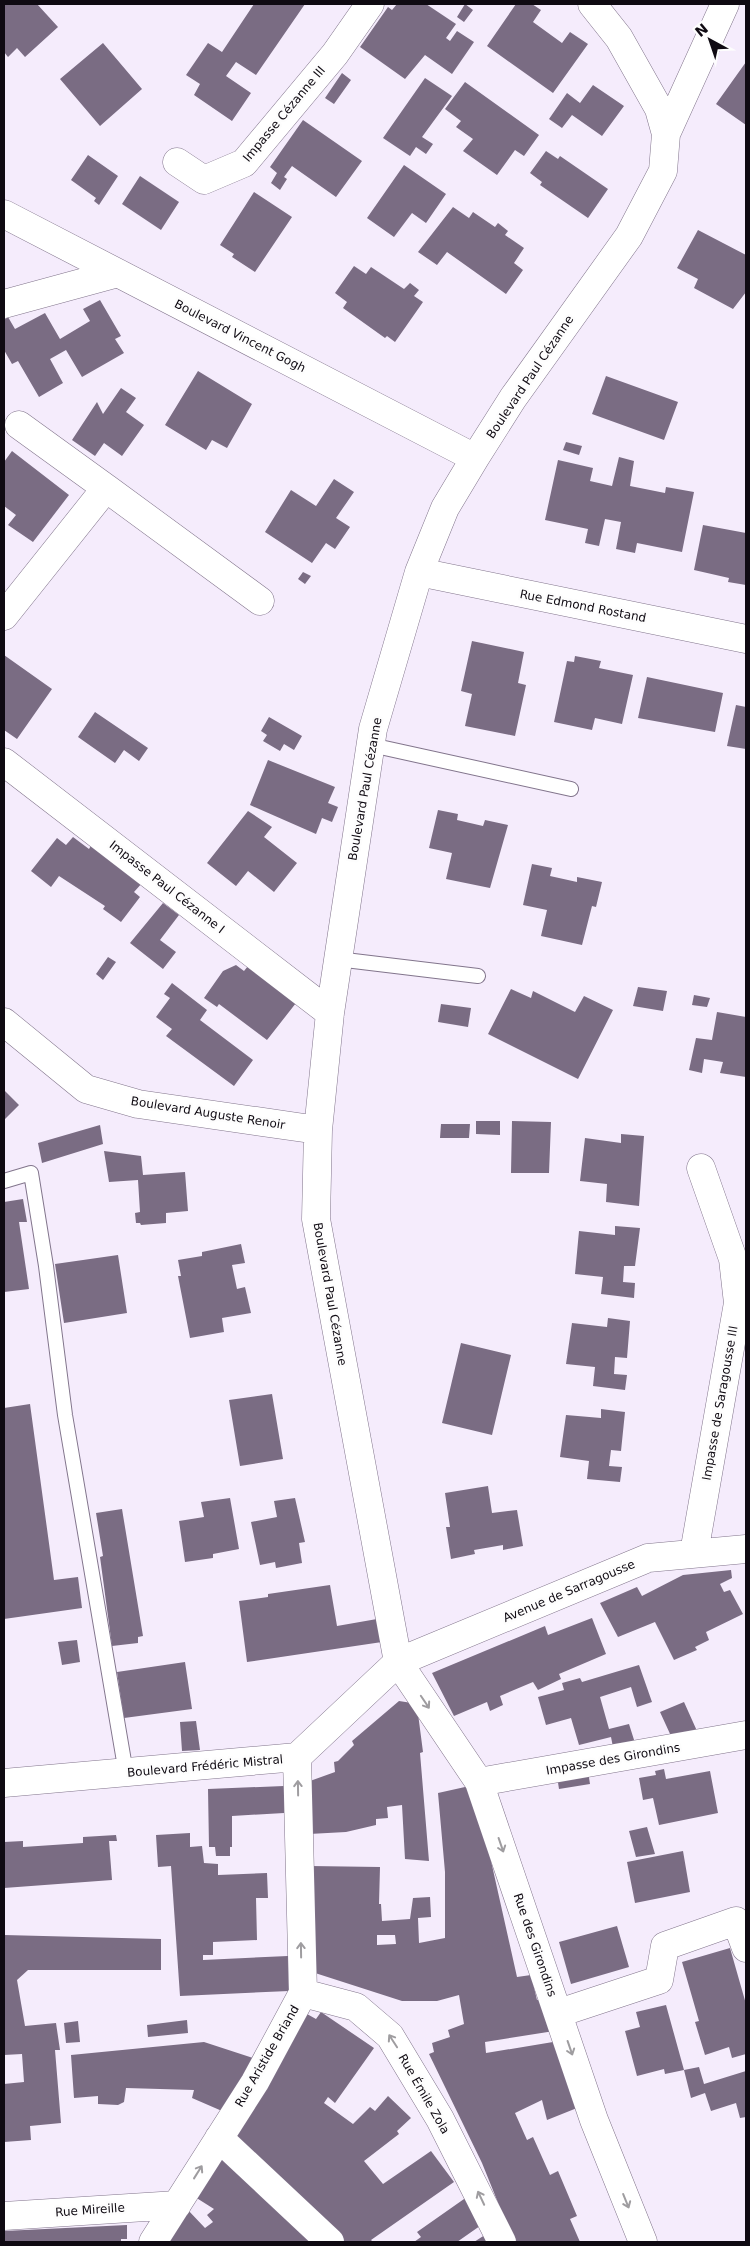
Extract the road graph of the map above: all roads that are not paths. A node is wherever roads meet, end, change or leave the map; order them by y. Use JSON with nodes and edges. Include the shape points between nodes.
{"nodes":[{"id":1,"x":370,"y":4,"type":"edge"},
{"id":2,"x":725,"y":4,"type":"edge"},
{"id":3,"x":596,"y":6,"type":"edge"},
{"id":4,"x":666,"y":134,"type":"junction"},
{"id":5,"x":177,"y":162,"type":"dead end"},
{"id":6,"x":4,"y":214,"type":"edge"},
{"id":7,"x":118,"y":273,"type":"junction"},
{"id":8,"x":4,"y":304,"type":"edge"},
{"id":9,"x":19,"y":426,"type":"dead end"},
{"id":10,"x":475,"y":458,"type":"junction"},
{"id":11,"x":106,"y":488,"type":"junction"},
{"id":12,"x":419,"y":572,"type":"junction"},
{"id":13,"x":260,"y":601,"type":"dead end"},
{"id":14,"x":4,"y":616,"type":"edge"},
{"id":15,"x":746,"y":639,"type":"edge"},
{"id":16,"x":371,"y":745,"type":"junction"},
{"id":17,"x":4,"y":762,"type":"edge"},
{"id":18,"x":572,"y":790,"type":"dead end"},
{"id":19,"x":337,"y":959,"type":"junction"},
{"id":20,"x":478,"y":976,"type":"dead end"},
{"id":21,"x":330,"y":1013,"type":"junction"},
{"id":22,"x":4,"y":1022,"type":"edge"},
{"id":23,"x":318,"y":1130,"type":"junction"},
{"id":24,"x":701,"y":1168,"type":"dead end"},
{"id":25,"x":4,"y":1180,"type":"edge"},
{"id":26,"x":746,"y":1549,"type":"edge"},
{"id":27,"x":694,"y":1553,"type":"junction"},
{"id":28,"x":398,"y":1662,"type":"junction"},
{"id":29,"x":746,"y":1735,"type":"edge"},
{"id":30,"x":297,"y":1757,"type":"junction"},
{"id":31,"x":126,"y":1773,"type":"junction"},
{"id":32,"x":4,"y":1782,"type":"edge"},
{"id":33,"x":479,"y":1782,"type":"junction"},
{"id":34,"x":746,"y":1948,"type":"edge"},
{"id":35,"x":302,"y":1993,"type":"junction"},
{"id":36,"x":558,"y":2013,"type":"junction"},
{"id":37,"x":219,"y":2138,"type":"junction"},
{"id":38,"x":177,"y":2205,"type":"junction"},
{"id":39,"x":4,"y":2216,"type":"edge"},
{"id":40,"x":153,"y":2242,"type":"edge"},
{"id":41,"x":330,"y":2242,"type":"edge"},
{"id":42,"x":502,"y":2242,"type":"edge"},
{"id":43,"x":643,"y":2242,"type":"edge"}],
"edges":[{"from":1,"to":5,"type":"street","name":"Impasse Cézanne III","via":[[335,54],[244,163],[204,180]]},
{"from":2,"to":4,"type":"street"},
{"from":3,"to":4,"type":"street","name":"Boulevard Paul Cézanne","via":[[619,38],[659,109]]},
{"from":4,"to":10,"type":"street","name":"Boulevard Paul Cézanne","via":[[664,171],[629,236],[513,398]]},
{"from":6,"to":7,"type":"street","name":"Boulevard Vincent Gogh"},
{"from":7,"to":8,"type":"street"},
{"from":7,"to":10,"type":"street","name":"Boulevard Vincent Gogh"},
{"from":9,"to":11,"type":"street"},
{"from":10,"to":12,"type":"street","name":"Boulevard Paul Cézanne","via":[[445,508]]},
{"from":11,"to":13,"type":"street"},
{"from":11,"to":14,"type":"street"},
{"from":12,"to":15,"type":"street","name":"Rue Edmond Rostand"},
{"from":12,"to":16,"type":"street","name":"Boulevard Paul Cézanne"},
{"from":16,"to":18,"type":"lane"},
{"from":16,"to":19,"type":"street","name":"Boulevard Paul Cézanne"},
{"from":17,"to":21,"type":"street","name":"Impasse Paul Cézanne I"},
{"from":19,"to":20,"type":"lane"},
{"from":19,"to":21,"type":"street","name":"Boulevard Paul Cézanne"},
{"from":21,"to":23,"type":"street","name":"Boulevard Paul Cézanne"},
{"from":22,"to":23,"type":"street","name":"Boulevard Auguste Renoir","via":[[86,1089],[138,1104]]},
{"from":23,"to":28,"type":"street","name":"Boulevard Paul Cézanne","via":[[316,1219]]},
{"from":24,"to":27,"type":"street","name":"Impasse de Saragousse III","via":[[733,1259],[738,1303]]},
{"from":25,"to":31,"type":"lane","via":[[31,1173],[65,1415]]},
{"from":26,"to":27,"type":"street","name":"Avenue de Sarragousse"},
{"from":27,"to":28,"type":"street","name":"Avenue de Sarragousse","via":[[648,1558]]},
{"from":28,"to":30,"type":"street","name":"Boulevard Frédéric Mistral"},
{"from":28,"to":33,"type":"street","name":"Rue des Girondins","one_way":true},
{"from":29,"to":33,"type":"street","name":"Impasse des Girondins"},
{"from":30,"to":31,"type":"street","name":"Boulevard Frédéric Mistral"},
{"from":35,"to":30,"type":"street","name":"Rue Aristide Briand","one_way":true},
{"from":31,"to":32,"type":"street","name":"Boulevard Frédéric Mistral"},
{"from":33,"to":36,"type":"street","name":"Rue des Girondins","one_way":true},
{"from":34,"to":36,"type":"street","via":[[736,1921],[727,1924],[665,1946],[659,1980]]},
{"from":35,"to":37,"type":"street","name":"Rue Aristide Briand","via":[[255,2082]]},
{"from":42,"to":35,"type":"street","name":"Rue Émile Zola","one_way":true,"via":[[440,2119],[390,2036],[356,2007]]},
{"from":36,"to":43,"type":"street","name":"Rue des Girondins","one_way":true,"via":[[594,2120]]},
{"from":38,"to":37,"type":"street","name":"Rue Aristide Briand","one_way":true},
{"from":37,"to":41,"type":"street"},
{"from":38,"to":39,"type":"street","name":"Rue Mireille"},
{"from":38,"to":40,"type":"street","name":"Rue Aristide Briand"}]}
